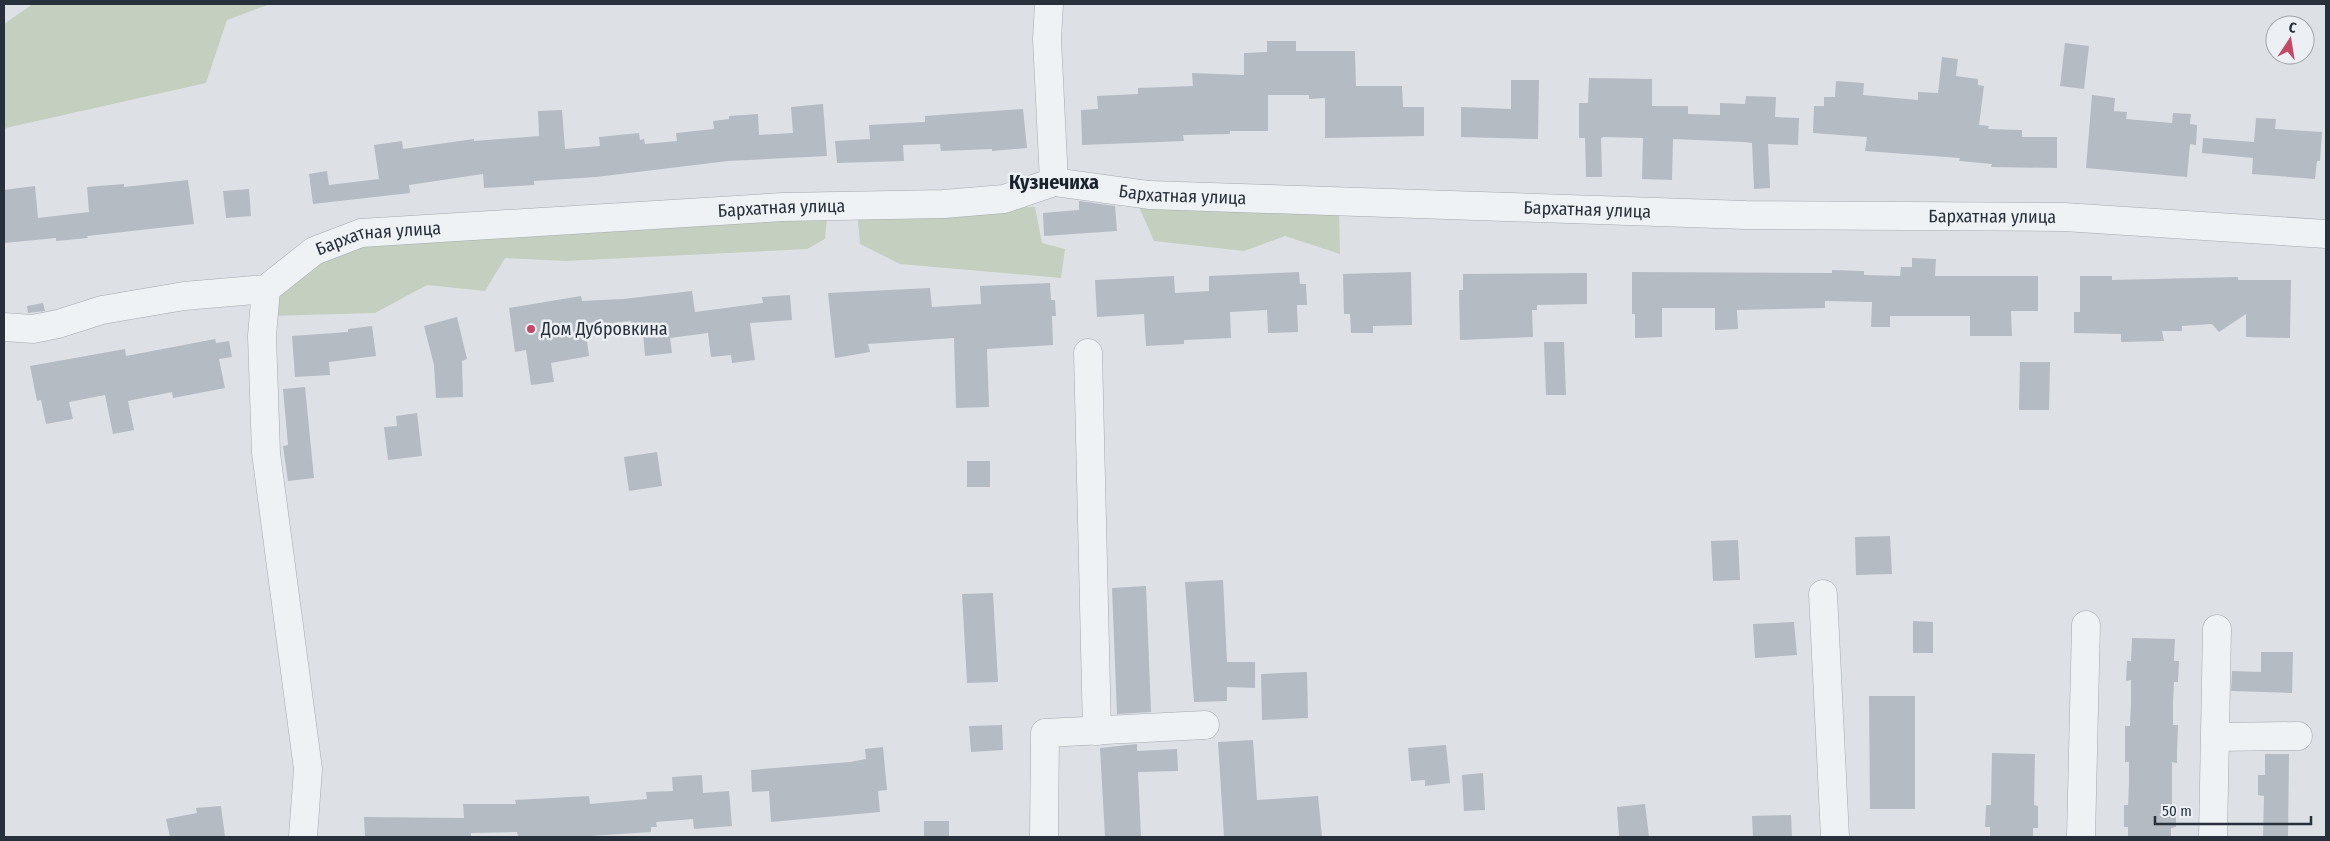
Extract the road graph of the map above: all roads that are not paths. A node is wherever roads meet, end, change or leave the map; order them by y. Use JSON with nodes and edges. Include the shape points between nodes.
{"nodes":[{"id":1,"x":1049,"y":4,"type":"edge"},
{"id":2,"x":1054,"y":182,"type":"junction"},
{"id":3,"x":2326,"y":234,"type":"edge"},
{"id":4,"x":266,"y":289,"type":"junction"},
{"id":5,"x":4,"y":327,"type":"edge"},
{"id":6,"x":1088,"y":353,"type":"dead end"},
{"id":7,"x":1823,"y":594,"type":"dead end"},
{"id":8,"x":2086,"y":625,"type":"dead end"},
{"id":9,"x":2217,"y":629,"type":"dead end"},
{"id":10,"x":1205,"y":725,"type":"dead end"},
{"id":11,"x":1097,"y":731,"type":"junction"},
{"id":12,"x":2298,"y":736,"type":"dead end"},
{"id":13,"x":2216,"y":737,"type":"junction"},
{"id":14,"x":304,"y":837,"type":"edge"},
{"id":15,"x":1044,"y":837,"type":"edge"},
{"id":16,"x":1835,"y":837,"type":"edge"},
{"id":17,"x":2081,"y":837,"type":"edge"},
{"id":18,"x":2213,"y":837,"type":"edge"}],
"edges":[{"from":1,"to":2,"type":"street","via":[[1047,39]]},
{"from":2,"to":3,"type":"street","name":"Бархатная улица","via":[[1149,194],[1746,215],[2064,217]]},
{"from":2,"to":4,"type":"street","name":"Бархатная улица","via":[[1004,199],[952,204],[783,208],[361,233],[314,251]]},
{"from":4,"to":5,"type":"street","via":[[184,296],[102,310],[32,329]]},
{"from":4,"to":14,"type":"street","via":[[262,345],[266,453],[308,769]]},
{"from":6,"to":11,"type":"street"},
{"from":7,"to":16,"type":"street"},
{"from":8,"to":17,"type":"street"},
{"from":9,"to":13,"type":"street"},
{"from":10,"to":11,"type":"street"},
{"from":11,"to":15,"type":"street","via":[[1045,733]]},
{"from":12,"to":13,"type":"street"},
{"from":13,"to":18,"type":"street"}]}
